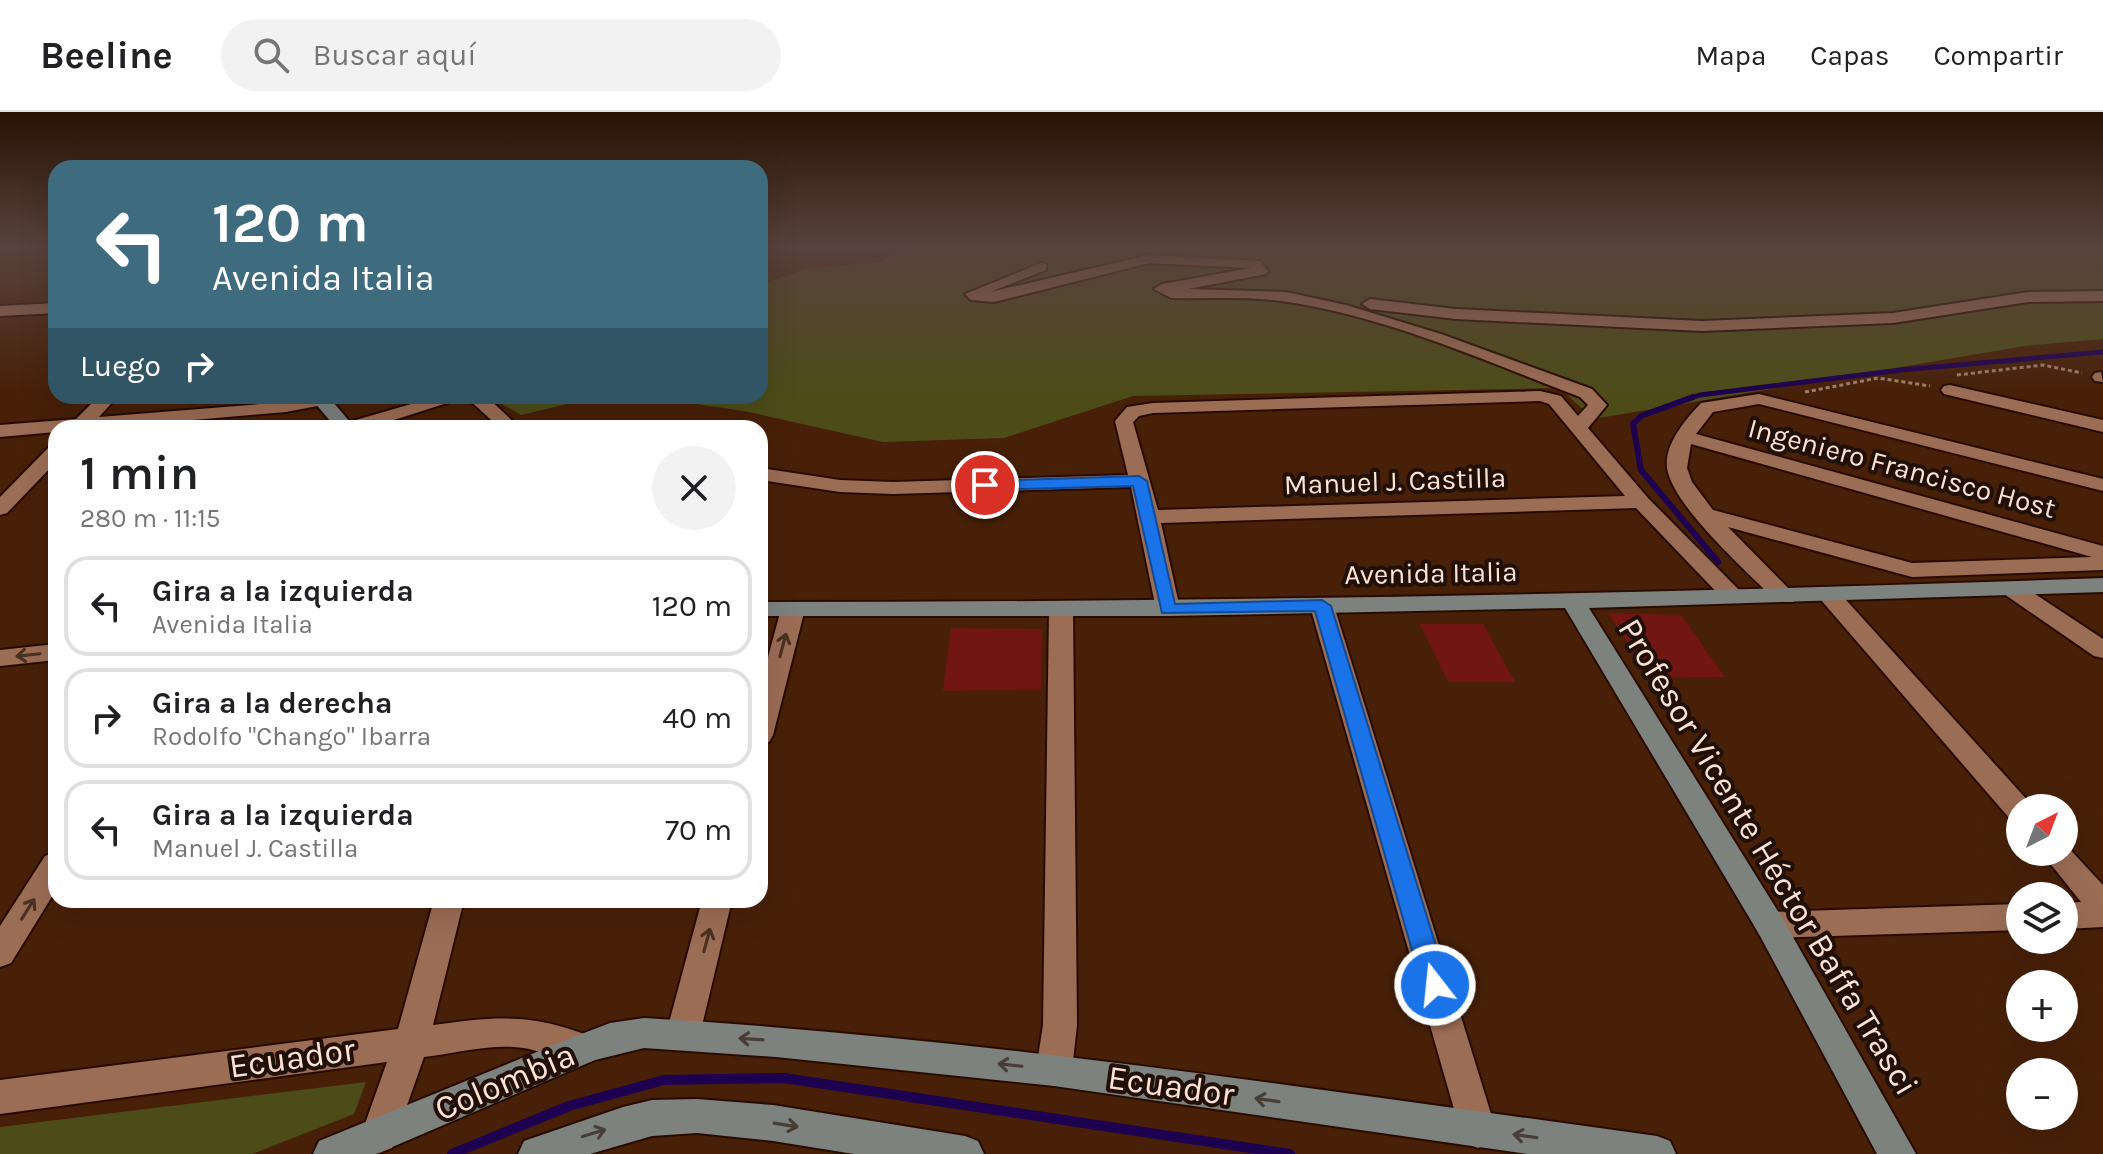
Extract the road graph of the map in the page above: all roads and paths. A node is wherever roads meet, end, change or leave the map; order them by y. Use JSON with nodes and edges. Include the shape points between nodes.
{"nodes":[{"id":1,"x":975,"y":296,"type":"edge"},
{"id":2,"x":1000,"y":296,"type":"edge"},
{"id":3,"x":1253,"y":296,"type":"edge"},
{"id":4,"x":2103,"y":296,"type":"edge"},
{"id":5,"x":48,"y":308,"type":"edge"},
{"id":6,"x":1346,"y":310,"type":"junction"},
{"id":7,"x":0,"y":311,"type":"edge"},
{"id":8,"x":1950,"y":390,"type":"dead end"},
{"id":9,"x":101,"y":404,"type":"edge"},
{"id":10,"x":297,"y":404,"type":"edge"},
{"id":11,"x":326,"y":404,"type":"edge"},
{"id":12,"x":430,"y":404,"type":"edge"},
{"id":13,"x":484,"y":404,"type":"edge"},
{"id":14,"x":85,"y":420,"type":"edge"},
{"id":15,"x":144,"y":420,"type":"edge"},
{"id":16,"x":341,"y":420,"type":"edge"},
{"id":17,"x":376,"y":420,"type":"edge"},
{"id":18,"x":502,"y":420,"type":"edge"},
{"id":19,"x":2103,"y":426,"type":"edge"},
{"id":20,"x":48,"y":428,"type":"edge"},
{"id":21,"x":1578,"y":428,"type":"junction"},
{"id":22,"x":0,"y":431,"type":"edge"},
{"id":23,"x":1686,"y":437,"type":"junction"},
{"id":24,"x":48,"y":459,"type":"edge"},
{"id":25,"x":768,"y":475,"type":"edge"},
{"id":26,"x":1139,"y":481,"type":"junction"},
{"id":27,"x":2103,"y":485,"type":"edge"},
{"id":28,"x":1641,"y":502,"type":"junction"},
{"id":29,"x":0,"y":509,"type":"edge"},
{"id":30,"x":1708,"y":515,"type":"junction"},
{"id":31,"x":1149,"y":517,"type":"junction"},
{"id":32,"x":2103,"y":553,"type":"edge"},
{"id":33,"x":2103,"y":563,"type":"edge"},
{"id":34,"x":2103,"y":585,"type":"edge"},
{"id":35,"x":2012,"y":589,"type":"junction"},
{"id":36,"x":1829,"y":595,"type":"junction"},
{"id":37,"x":1785,"y":597,"type":"junction"},
{"id":38,"x":1735,"y":598,"type":"junction"},
{"id":39,"x":1572,"y":600,"type":"junction"},
{"id":40,"x":1322,"y":606,"type":"junction"},
{"id":41,"x":768,"y":609,"type":"edge"},
{"id":42,"x":793,"y":609,"type":"junction"},
{"id":43,"x":1168,"y":609,"type":"junction"},
{"id":44,"x":1061,"y":611,"type":"junction"},
{"id":45,"x":2103,"y":650,"type":"edge"},
{"id":46,"x":48,"y":653,"type":"edge"},
{"id":47,"x":0,"y":658,"type":"edge"},
{"id":48,"x":768,"y":704,"type":"edge"},
{"id":49,"x":2006,"y":795,"type":"edge"},
{"id":50,"x":2068,"y":866,"type":"edge"},
{"id":51,"x":48,"y":877,"type":"edge"},
{"id":52,"x":2103,"y":906,"type":"edge"},
{"id":53,"x":447,"y":908,"type":"edge"},
{"id":54,"x":715,"y":908,"type":"edge"},
{"id":55,"x":2103,"y":914,"type":"edge"},
{"id":56,"x":2078,"y":915,"type":"edge"},
{"id":57,"x":2006,"y":917,"type":"edge"},
{"id":58,"x":1770,"y":925,"type":"junction"},
{"id":59,"x":0,"y":953,"type":"edge"},
{"id":60,"x":683,"y":1034,"type":"junction"},
{"id":61,"x":411,"y":1043,"type":"junction"},
{"id":62,"x":583,"y":1049,"type":"junction"},
{"id":63,"x":1054,"y":1070,"type":"junction"},
{"id":64,"x":0,"y":1097,"type":"edge"},
{"id":65,"x":1478,"y":1130,"type":"junction"},
{"id":66,"x":379,"y":1135,"type":"junction"},
{"id":67,"x":332,"y":1154,"type":"edge"},
{"id":68,"x":537,"y":1154,"type":"edge"},
{"id":69,"x":965,"y":1154,"type":"edge"},
{"id":70,"x":1657,"y":1154,"type":"edge"},
{"id":71,"x":1897,"y":1154,"type":"edge"}],
"edges":[{"from":1,"to":2,"type":"street"},
{"from":3,"to":6,"type":"street"},
{"from":4,"to":6,"type":"street","via":[[2028,297],[1893,318],[1702,326],[1456,314],[1363,303]]},
{"from":5,"to":7,"type":"street"},
{"from":6,"to":21,"type":"street","via":[[1586,393],[1598,405]]},
{"from":8,"to":19,"type":"street"},
{"from":9,"to":14,"type":"street"},
{"from":10,"to":15,"type":"street"},
{"from":11,"to":16,"type":"main road"},
{"from":12,"to":17,"type":"street"},
{"from":13,"to":18,"type":"street"},
{"from":20,"to":22,"type":"street"},
{"from":21,"to":26,"type":"street","via":[[1548,397],[1153,408],[1133,411],[1124,421]]},
{"from":21,"to":28,"type":"street"},
{"from":23,"to":27,"type":"street","via":[[1707,407],[1759,399]]},
{"from":23,"to":30,"type":"street","via":[[1678,453],[1679,475],[1690,498]]},
{"from":23,"to":32,"type":"street","name":"Ingeniero Francisco Host"},
{"from":24,"to":29,"type":"street"},
{"from":25,"to":26,"type":"street","via":[[893,488]]},
{"from":26,"to":31,"type":"street"},
{"from":28,"to":31,"type":"street","name":"Manuel J. Castilla"},
{"from":28,"to":38,"type":"street"},
{"from":30,"to":33,"type":"street","via":[[1912,570]]},
{"from":30,"to":37,"type":"street"},
{"from":31,"to":43,"type":"street"},
{"from":34,"to":35,"type":"main road","name":"Avenida Italia"},
{"from":35,"to":36,"type":"main road","name":"Avenida Italia"},
{"from":35,"to":45,"type":"street"},
{"from":36,"to":37,"type":"main road","name":"Avenida Italia"},
{"from":36,"to":49,"type":"street"},
{"from":37,"to":38,"type":"main road","name":"Avenida Italia"},
{"from":38,"to":39,"type":"main road","name":"Avenida Italia"},
{"from":39,"to":40,"type":"main road","name":"Avenida Italia"},
{"from":39,"to":58,"type":"main road","name":"Profesor Vicente Héctor Baffa Trasci"},
{"from":40,"to":43,"type":"main road","name":"Avenida Italia"},
{"from":40,"to":65,"type":"street"},
{"from":41,"to":42,"type":"main road","name":"Avenida Italia"},
{"from":42,"to":44,"type":"main road","name":"Avenida Italia"},
{"from":48,"to":42,"type":"street","one_way":true},
{"from":43,"to":44,"type":"main road","name":"Avenida Italia"},
{"from":44,"to":63,"type":"street","via":[[1060,1025]]},
{"from":46,"to":47,"type":"street","one_way":true},
{"from":50,"to":52,"type":"street"},
{"from":59,"to":51,"type":"street","one_way":true},
{"from":53,"to":61,"type":"street"},
{"from":60,"to":54,"type":"street","one_way":true},
{"from":55,"to":56,"type":"street"},
{"from":57,"to":58,"type":"street"},
{"from":58,"to":71,"type":"main road","name":"Profesor Vicente Héctor Baffa Trasci"},
{"from":60,"to":62,"type":"main road","name":"Colombia","via":[[644,1033]]},
{"from":63,"to":60,"type":"main road","name":"Ecuador","one_way":true},
{"from":61,"to":62,"type":"street","name":"Ecuador","via":[[526,1033]]},
{"from":61,"to":64,"type":"street","name":"Ecuador"},
{"from":61,"to":66,"type":"street"},
{"from":62,"to":66,"type":"main road","name":"Colombia"},
{"from":65,"to":63,"type":"main road","name":"Ecuador","one_way":true},
{"from":70,"to":65,"type":"main road","name":"Ecuador","one_way":true},
{"from":66,"to":67,"type":"main road","name":"Colombia"},
{"from":68,"to":69,"type":"main road","one_way":true,"via":[[652,1118],[732,1118]]}]}
